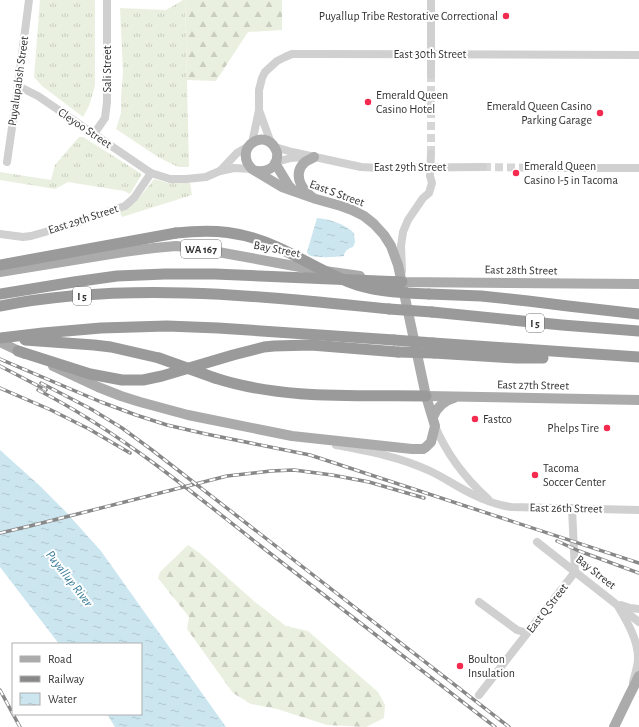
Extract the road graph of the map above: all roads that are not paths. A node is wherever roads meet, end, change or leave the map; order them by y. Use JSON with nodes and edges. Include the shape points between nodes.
{"nodes":[{"id":1,"x":29,"y":0,"type":"edge"},
{"id":2,"x":107,"y":0,"type":"edge"},
{"id":3,"x":431,"y":0,"type":"edge"},
{"id":4,"x":431,"y":54,"type":"junction"},
{"id":5,"x":639,"y":55,"type":"edge"},
{"id":6,"x":431,"y":75,"type":"tunnel mouth"},
{"id":7,"x":18,"y":86,"type":"junction"},
{"id":8,"x":259,"y":110,"type":"junction"},
{"id":9,"x":94,"y":134,"type":"junction"},
{"id":10,"x":250,"y":145,"type":"junction"},
{"id":11,"x":273,"y":145,"type":"junction"},
{"id":12,"x":431,"y":154,"type":"tunnel mouth"},
{"id":13,"x":314,"y":157,"type":"junction"},
{"id":14,"x":7,"y":162,"type":"dead end"},
{"id":15,"x":276,"y":162,"type":"junction"},
{"id":16,"x":483,"y":168,"type":"tunnel mouth"},
{"id":17,"x":549,"y":168,"type":"tunnel mouth"},
{"id":18,"x":639,"y":168,"type":"edge"},
{"id":19,"x":220,"y":170,"type":"junction"},
{"id":20,"x":255,"y":170,"type":"junction"},
{"id":21,"x":430,"y":172,"type":"junction"},
{"id":22,"x":151,"y":173,"type":"junction"},
{"id":23,"x":296,"y":192,"type":"junction"},
{"id":24,"x":316,"y":199,"type":"junction"},
{"id":25,"x":0,"y":234,"type":"edge"},
{"id":26,"x":0,"y":265,"type":"edge"},
{"id":27,"x":0,"y":272,"type":"edge"},
{"id":28,"x":402,"y":282,"type":"junction"},
{"id":29,"x":637,"y":283,"type":"edge"},
{"id":30,"x":0,"y":294,"type":"edge"},
{"id":31,"x":0,"y":306,"type":"edge"},
{"id":32,"x":639,"y":314,"type":"edge"},
{"id":33,"x":639,"y":331,"type":"edge"},
{"id":34,"x":0,"y":338,"type":"edge"},
{"id":35,"x":0,"y":342,"type":"edge"},
{"id":36,"x":433,"y":348,"type":"junction"},
{"id":37,"x":18,"y":351,"type":"junction"},
{"id":38,"x":639,"y":357,"type":"edge"},
{"id":39,"x":426,"y":396,"type":"junction"},
{"id":40,"x":461,"y":396,"type":"junction"},
{"id":41,"x":639,"y":400,"type":"edge"},
{"id":42,"x":434,"y":422,"type":"junction"},
{"id":43,"x":292,"y":436,"type":"junction"},
{"id":44,"x":493,"y":503,"type":"junction"},
{"id":45,"x":572,"y":508,"type":"junction"},
{"id":46,"x":639,"y":510,"type":"edge"},
{"id":47,"x":537,"y":542,"type":"dead end"},
{"id":48,"x":575,"y":572,"type":"junction"},
{"id":49,"x":479,"y":602,"type":"dead end"},
{"id":50,"x":617,"y":604,"type":"junction"},
{"id":51,"x":639,"y":609,"type":"edge"},
{"id":52,"x":639,"y":622,"type":"edge"},
{"id":53,"x":527,"y":633,"type":"junction"},
{"id":54,"x":639,"y":676,"type":"edge"},
{"id":55,"x":479,"y":695,"type":"dead end"},
{"id":56,"x":628,"y":698,"type":"junction"},
{"id":57,"x":614,"y":727,"type":"edge"}],
"edges":[{"from":1,"to":7,"type":"street","name":"Puyalupabsh Street"},
{"from":2,"to":9,"type":"street","name":"Sali Street","via":[[107,102],[105,118]]},
{"from":3,"to":4,"type":"street"},
{"from":4,"to":5,"type":"street","name":"East 30th Street"},
{"from":4,"to":6,"type":"street"},
{"from":4,"to":8,"type":"street","name":"East 30th Street","via":[[292,54],[277,61],[262,78]]},
{"from":7,"to":9,"type":"street","name":"Cleyoo Street","via":[[38,96]]},
{"from":7,"to":14,"type":"street","name":"Puyalupabsh Street"},
{"from":8,"to":10,"type":"street","name":"East 30th Street"},
{"from":8,"to":11,"type":"street","name":"East 30th Street"},
{"from":9,"to":22,"type":"street","name":"Cleyoo Street"},
{"from":10,"to":11,"type":"main road","via":[[262,140]]},
{"from":10,"to":19,"type":"street","via":[[238,152]]},
{"from":10,"to":20,"type":"main road","via":[[246,151],[246,161]]},
{"from":11,"to":13,"type":"street","name":"East 29th Street"},
{"from":11,"to":15,"type":"main road","via":[[277,152]]},
{"from":12,"to":21,"type":"street"},
{"from":13,"to":15,"type":"street","name":"East 29th Street","via":[[291,158]]},
{"from":13,"to":21,"type":"street","name":"East 29th Street","via":[[361,167]]},
{"from":13,"to":24,"type":"main road","via":[[302,166],[298,177],[302,187]]},
{"from":15,"to":20,"type":"main road","via":[[266,171]]},
{"from":15,"to":23,"type":"main road","name":"East S Street","via":[[289,186]]},
{"from":16,"to":21,"type":"street","name":"East 29th Street"},
{"from":17,"to":18,"type":"street"},
{"from":19,"to":20,"type":"street"},
{"from":19,"to":22,"type":"street","via":[[206,177],[186,179],[170,179]]},
{"from":20,"to":23,"type":"main road","name":"East S Street","via":[[282,187]]},
{"from":21,"to":28,"type":"street","via":[[423,198],[403,232]]},
{"from":22,"to":25,"type":"street","name":"East 29th Street","via":[[134,198],[124,206],[31,236]]},
{"from":23,"to":24,"type":"main road","name":"East S Street"},
{"from":24,"to":28,"type":"main road","name":"East S Street","via":[[352,210],[374,224],[391,246]]},
{"from":26,"to":32,"type":"highway","bridge":true,"via":[[176,233],[216,231],[265,241],[338,277],[371,289],[481,296]]},
{"from":27,"to":28,"type":"main road","name":"Bay Street","number":"WA 167","via":[[176,246]]},
{"from":28,"to":29,"type":"main road","name":"East 28th Street"},
{"from":28,"to":30,"type":"highway","via":[[164,274],[117,276]]},
{"from":28,"to":39,"type":"main road"},
{"from":31,"to":33,"type":"highway","number":"I 5","bridge":true,"via":[[49,298],[123,294],[262,296]]},
{"from":34,"to":36,"type":"highway","bridge":true,"via":[[101,328],[168,326],[394,340]]},
{"from":34,"to":39,"type":"highway","bridge":true,"via":[[111,347],[160,358],[234,384],[263,390],[304,394]]},
{"from":35,"to":37,"type":"main road"},
{"from":36,"to":37,"type":"highway","bridge":true,"via":[[398,352],[311,345],[274,346],[143,380],[122,380],[90,374]]},
{"from":36,"to":38,"type":"highway","via":[[516,358]]},
{"from":37,"to":43,"type":"main road","via":[[98,387],[140,402],[188,415]]},
{"from":39,"to":40,"type":"main road","name":"East 27th Street"},
{"from":39,"to":42,"type":"main road"},
{"from":40,"to":41,"type":"main road","name":"East 27th Street"},
{"from":40,"to":42,"type":"main road","via":[[443,402],[436,410]]},
{"from":42,"to":43,"type":"main road","via":[[431,442],[423,449]]},
{"from":42,"to":44,"type":"street","via":[[443,444],[455,462],[477,489]]},
{"from":43,"to":44,"type":"street","via":[[406,461]]},
{"from":44,"to":45,"type":"street","name":"East 26th Street","via":[[511,507]]},
{"from":45,"to":46,"type":"street","name":"East 26th Street"},
{"from":45,"to":48,"type":"street","name":"East Q Street"},
{"from":47,"to":48,"type":"street","name":"Bay Street"},
{"from":48,"to":50,"type":"street","name":"Bay Street"},
{"from":48,"to":53,"type":"street","name":"East Q Street"},
{"from":49,"to":53,"type":"street","via":[[517,630]]},
{"from":50,"to":51,"type":"street"},
{"from":50,"to":52,"type":"street","name":"Bay Street"},
{"from":50,"to":56,"type":"street","via":[[629,626],[637,649],[637,669]]},
{"from":53,"to":55,"type":"street","name":"East Q Street"},
{"from":54,"to":56,"type":"main road"},
{"from":56,"to":57,"type":"main road"}]}
